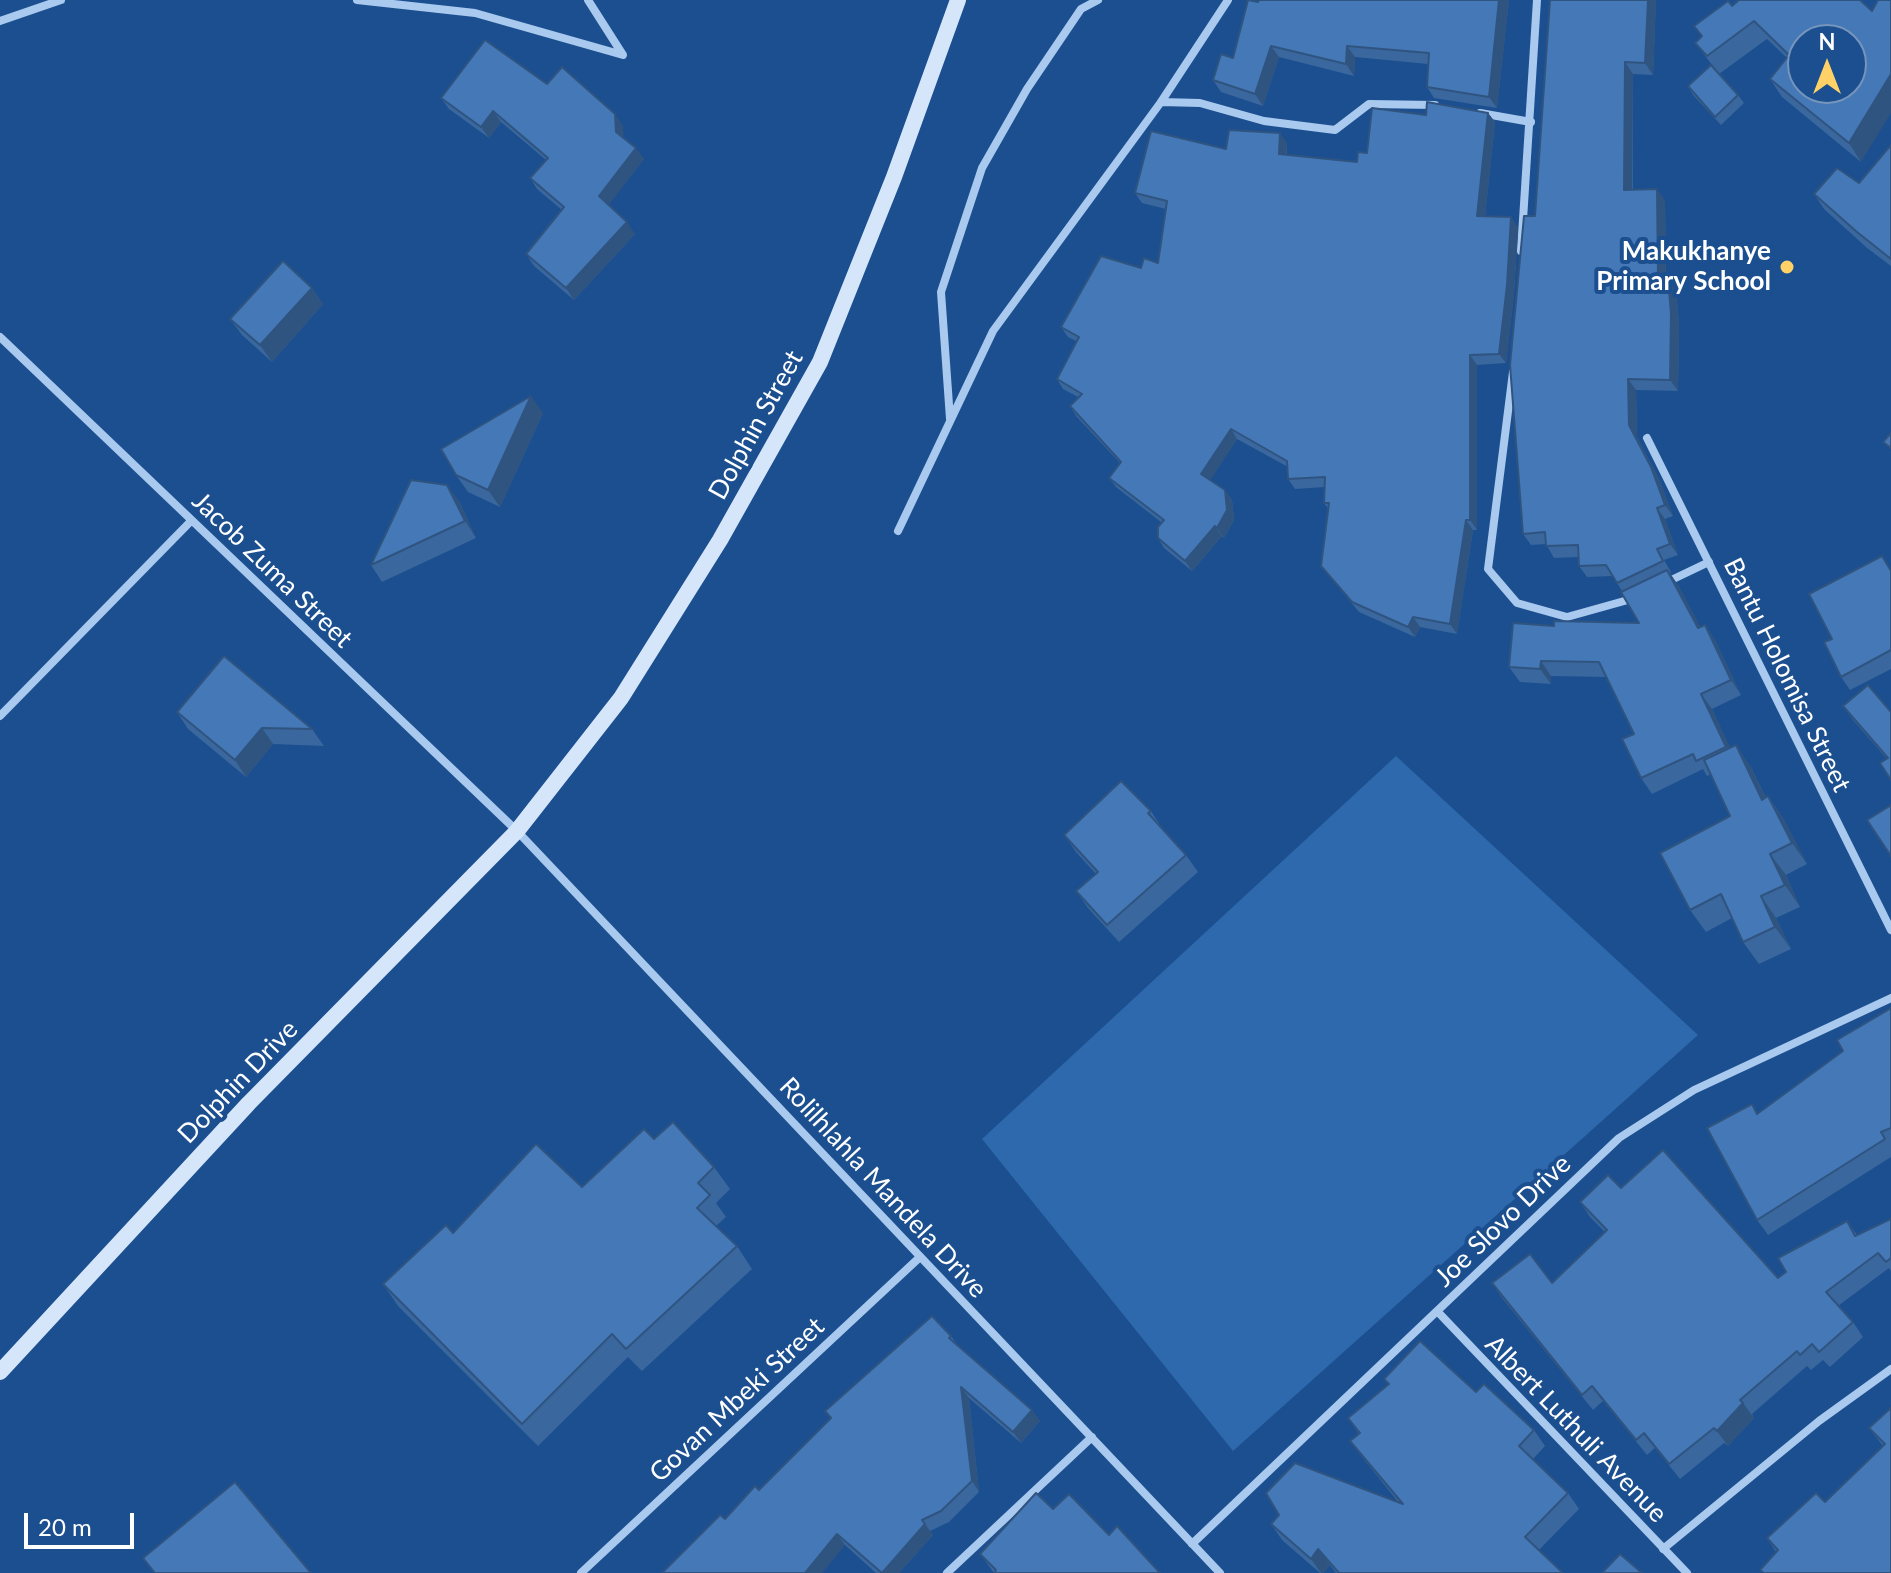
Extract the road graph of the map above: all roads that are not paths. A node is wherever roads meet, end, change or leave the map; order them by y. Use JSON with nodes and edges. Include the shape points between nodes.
{"nodes":[{"id":1,"x":61,"y":0,"type":"edge"},
{"id":2,"x":357,"y":0,"type":"edge"},
{"id":3,"x":588,"y":0,"type":"edge"},
{"id":4,"x":958,"y":0,"type":"edge"},
{"id":5,"x":1098,"y":0,"type":"edge"},
{"id":6,"x":1228,"y":0,"type":"edge"},
{"id":7,"x":1537,"y":0,"type":"edge"},
{"id":8,"x":0,"y":21,"type":"edge"},
{"id":9,"x":1161,"y":102,"type":"junction"},
{"id":10,"x":1440,"y":105,"type":"edge"},
{"id":11,"x":1470,"y":111,"type":"edge"},
{"id":12,"x":1531,"y":122,"type":"junction"},
{"id":13,"x":1521,"y":263,"type":"edge"},
{"id":14,"x":0,"y":337,"type":"edge"},
{"id":15,"x":1513,"y":365,"type":"edge"},
{"id":16,"x":950,"y":420,"type":"junction"},
{"id":17,"x":1647,"y":438,"type":"dead end"},
{"id":18,"x":191,"y":521,"type":"junction"},
{"id":19,"x":898,"y":531,"type":"dead end"},
{"id":20,"x":1709,"y":562,"type":"junction"},
{"id":21,"x":1654,"y":589,"type":"edge"},
{"id":22,"x":1640,"y":595,"type":"edge"},
{"id":23,"x":0,"y":716,"type":"edge"},
{"id":24,"x":517,"y":831,"type":"junction"},
{"id":25,"x":1891,"y":930,"type":"edge"},
{"id":26,"x":1891,"y":998,"type":"edge"},
{"id":27,"x":920,"y":1257,"type":"junction"},
{"id":28,"x":1437,"y":1311,"type":"junction"},
{"id":29,"x":1891,"y":1369,"type":"edge"},
{"id":30,"x":0,"y":1372,"type":"edge"},
{"id":31,"x":1092,"y":1437,"type":"junction"},
{"id":32,"x":1192,"y":1544,"type":"junction"},
{"id":33,"x":1663,"y":1549,"type":"junction"},
{"id":34,"x":581,"y":1573,"type":"edge"},
{"id":35,"x":947,"y":1573,"type":"edge"},
{"id":36,"x":1220,"y":1573,"type":"edge"},
{"id":37,"x":1687,"y":1573,"type":"edge"}],
"edges":[{"from":1,"to":8,"type":"street"},
{"from":2,"to":3,"type":"street","via":[[475,13],[623,55]]},
{"from":4,"to":24,"type":"street","name":"Dolphin Street","via":[[820,362],[621,698]]},
{"from":5,"to":16,"type":"street","via":[[1081,9],[982,168],[941,292]]},
{"from":6,"to":9,"type":"street"},
{"from":7,"to":12,"type":"street"},
{"from":9,"to":10,"type":"street","via":[[1200,103],[1264,121],[1335,130],[1369,104]]},
{"from":9,"to":16,"type":"street","via":[[993,331]]},
{"from":11,"to":12,"type":"street"},
{"from":12,"to":13,"type":"street"},
{"from":14,"to":18,"type":"street","name":"Jacob Zuma Street"},
{"from":15,"to":22,"type":"street","via":[[1488,569],[1517,603],[1567,617]]},
{"from":16,"to":19,"type":"street"},
{"from":17,"to":20,"type":"street","name":"Bantu Holomisa Street"},
{"from":18,"to":23,"type":"street"},
{"from":18,"to":24,"type":"street","name":"Jacob Zuma Street"},
{"from":20,"to":21,"type":"street"},
{"from":20,"to":25,"type":"street","name":"Bantu Holomisa Street"},
{"from":24,"to":27,"type":"street","name":"Rolilhlahla Mandela Drive"},
{"from":24,"to":30,"type":"street","name":"Dolphin Drive","via":[[249,1103]]},
{"from":26,"to":28,"type":"street","name":"Joe Slovo Drive","via":[[1694,1090],[1619,1138]]},
{"from":27,"to":31,"type":"street","name":"Rolilhlahla Mandela Drive"},
{"from":27,"to":34,"type":"street","name":"Govan Mbeki Street"},
{"from":28,"to":32,"type":"street","name":"Joe Slovo Drive"},
{"from":28,"to":33,"type":"street","name":"Albert Luthuli Avenue"},
{"from":29,"to":33,"type":"street"},
{"from":31,"to":32,"type":"street","name":"Rolilhlahla Mandela Drive"},
{"from":31,"to":35,"type":"street"},
{"from":32,"to":36,"type":"street","name":"Rolilhlahla Mandela Drive"},
{"from":33,"to":37,"type":"street","name":"Albert Luthuli Avenue"}]}
